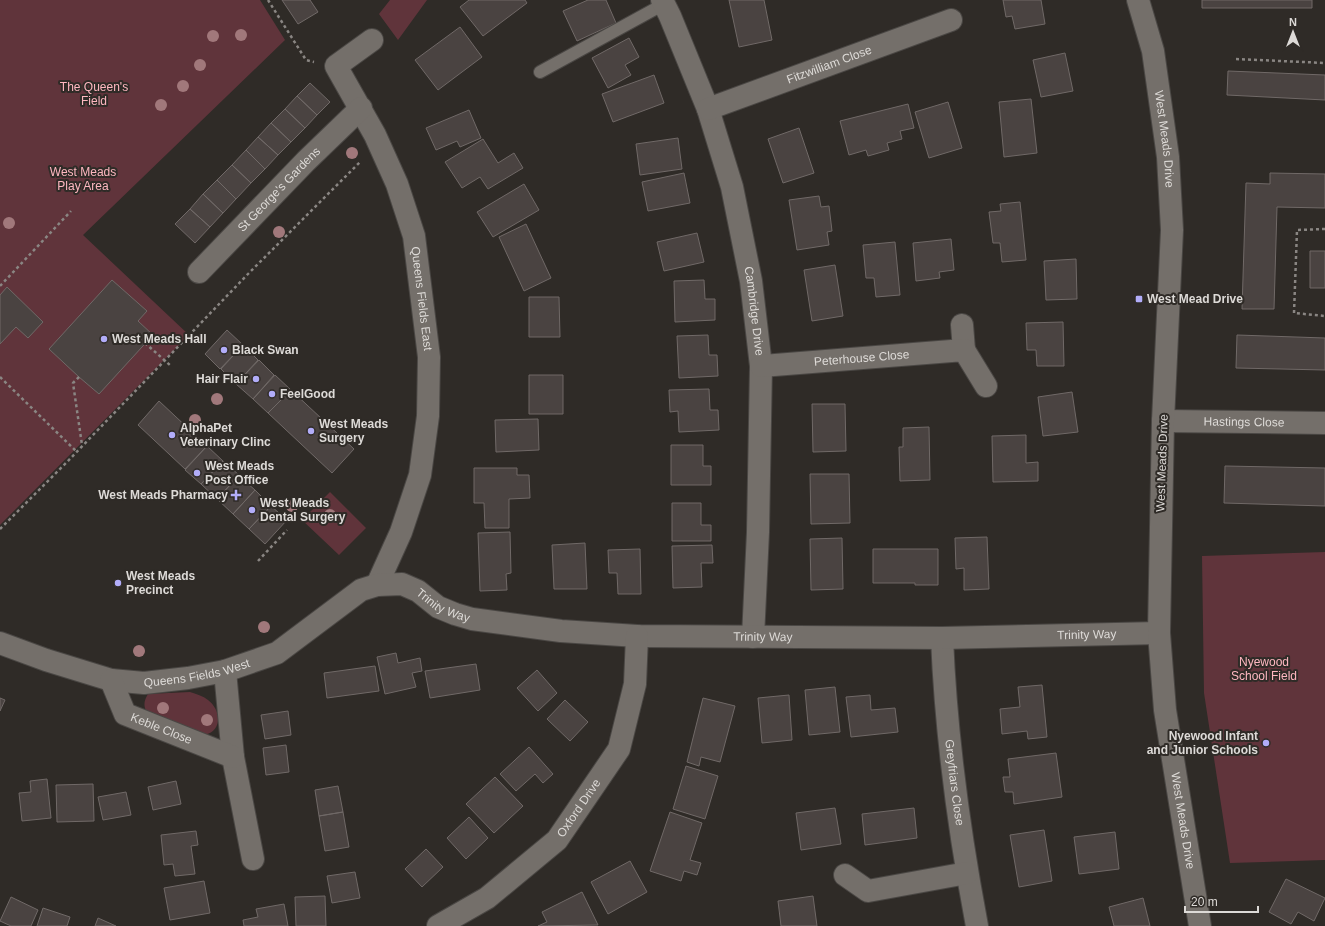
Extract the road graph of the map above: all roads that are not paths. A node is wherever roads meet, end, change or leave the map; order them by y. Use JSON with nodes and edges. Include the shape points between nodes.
{"nodes":[{"id":1,"x":1138,"y":0,"type":"edge"},
{"id":2,"x":663,"y":2,"type":"edge"},
{"id":3,"x":951,"y":20,"type":"dead end"},
{"id":4,"x":372,"y":40,"type":"dead end"},
{"id":5,"x":540,"y":72,"type":"dead end"},
{"id":6,"x":361,"y":108,"type":"junction"},
{"id":7,"x":708,"y":109,"type":"junction"},
{"id":8,"x":198,"y":272,"type":"dead end"},
{"id":9,"x":962,"y":325,"type":"dead end"},
{"id":10,"x":964,"y":350,"type":"junction"},
{"id":11,"x":760,"y":366,"type":"junction"},
{"id":12,"x":986,"y":386,"type":"dead end"},
{"id":13,"x":1163,"y":421,"type":"junction"},
{"id":14,"x":1325,"y":423,"type":"edge"},
{"id":15,"x":377,"y":585,"type":"junction"},
{"id":16,"x":1159,"y":633,"type":"junction"},
{"id":17,"x":637,"y":636,"type":"junction"},
{"id":18,"x":753,"y":637,"type":"junction"},
{"id":19,"x":942,"y":638,"type":"junction"},
{"id":20,"x":0,"y":643,"type":"edge"},
{"id":21,"x":225,"y":671,"type":"junction"},
{"id":22,"x":111,"y":680,"type":"junction"},
{"id":23,"x":233,"y":757,"type":"junction"},
{"id":24,"x":253,"y":859,"type":"dead end"},
{"id":25,"x":967,"y":873,"type":"junction"},
{"id":26,"x":845,"y":875,"type":"dead end"},
{"id":27,"x":438,"y":926,"type":"edge"},
{"id":28,"x":977,"y":926,"type":"edge"},
{"id":29,"x":1200,"y":926,"type":"edge"}],
"edges":[{"from":1,"to":13,"type":"street","name":"West Meads Drive","via":[[1153,51],[1168,157],[1172,230]]},
{"from":2,"to":5,"type":"lane"},
{"from":2,"to":7,"type":"street","name":"Cambridge Drive"},
{"from":3,"to":7,"type":"street","name":"Fitzwilliam Close"},
{"from":4,"to":6,"type":"street","name":"Queens Fields East","via":[[336,66]]},
{"from":6,"to":8,"type":"street","name":"St George's Gardens"},
{"from":6,"to":15,"type":"street","name":"Queens Fields East","via":[[397,184],[414,236],[429,357],[428,416],[420,474],[401,532]]},
{"from":7,"to":11,"type":"street","name":"Cambridge Drive","via":[[732,187],[751,281]]},
{"from":9,"to":10,"type":"street"},
{"from":10,"to":11,"type":"street","name":"Peterhouse Close"},
{"from":10,"to":12,"type":"street"},
{"from":11,"to":18,"type":"street","name":"Cambridge Drive","via":[[758,532]]},
{"from":13,"to":14,"type":"street","name":"Hastings Close"},
{"from":13,"to":16,"type":"street","name":"West Meads Drive"},
{"from":15,"to":17,"type":"street","name":"Trinity Way","via":[[402,584],[418,591],[438,607],[472,619],[561,631]]},
{"from":15,"to":21,"type":"street","name":"Queens Fields West","via":[[361,590],[277,653]]},
{"from":16,"to":19,"type":"street","name":"Trinity Way"},
{"from":16,"to":29,"type":"street","name":"West Meads Drive","via":[[1165,710]]},
{"from":17,"to":18,"type":"street","name":"Trinity Way"},
{"from":17,"to":27,"type":"street","name":"Oxford Drive","via":[[636,684],[619,749],[566,827],[557,840],[487,898]]},
{"from":18,"to":19,"type":"street","name":"Trinity Way"},
{"from":19,"to":25,"type":"street","name":"Greyfriars Close","via":[[951,758]]},
{"from":20,"to":22,"type":"street","name":"Queens Fields West"},
{"from":21,"to":22,"type":"street","name":"Queens Fields West","via":[[144,683]]},
{"from":21,"to":23,"type":"street"},
{"from":22,"to":23,"type":"street","name":"Keble Close","via":[[125,714]]},
{"from":23,"to":24,"type":"street"},
{"from":25,"to":26,"type":"street","via":[[868,891]]},
{"from":25,"to":28,"type":"street","name":"Greyfriars Close"}]}
